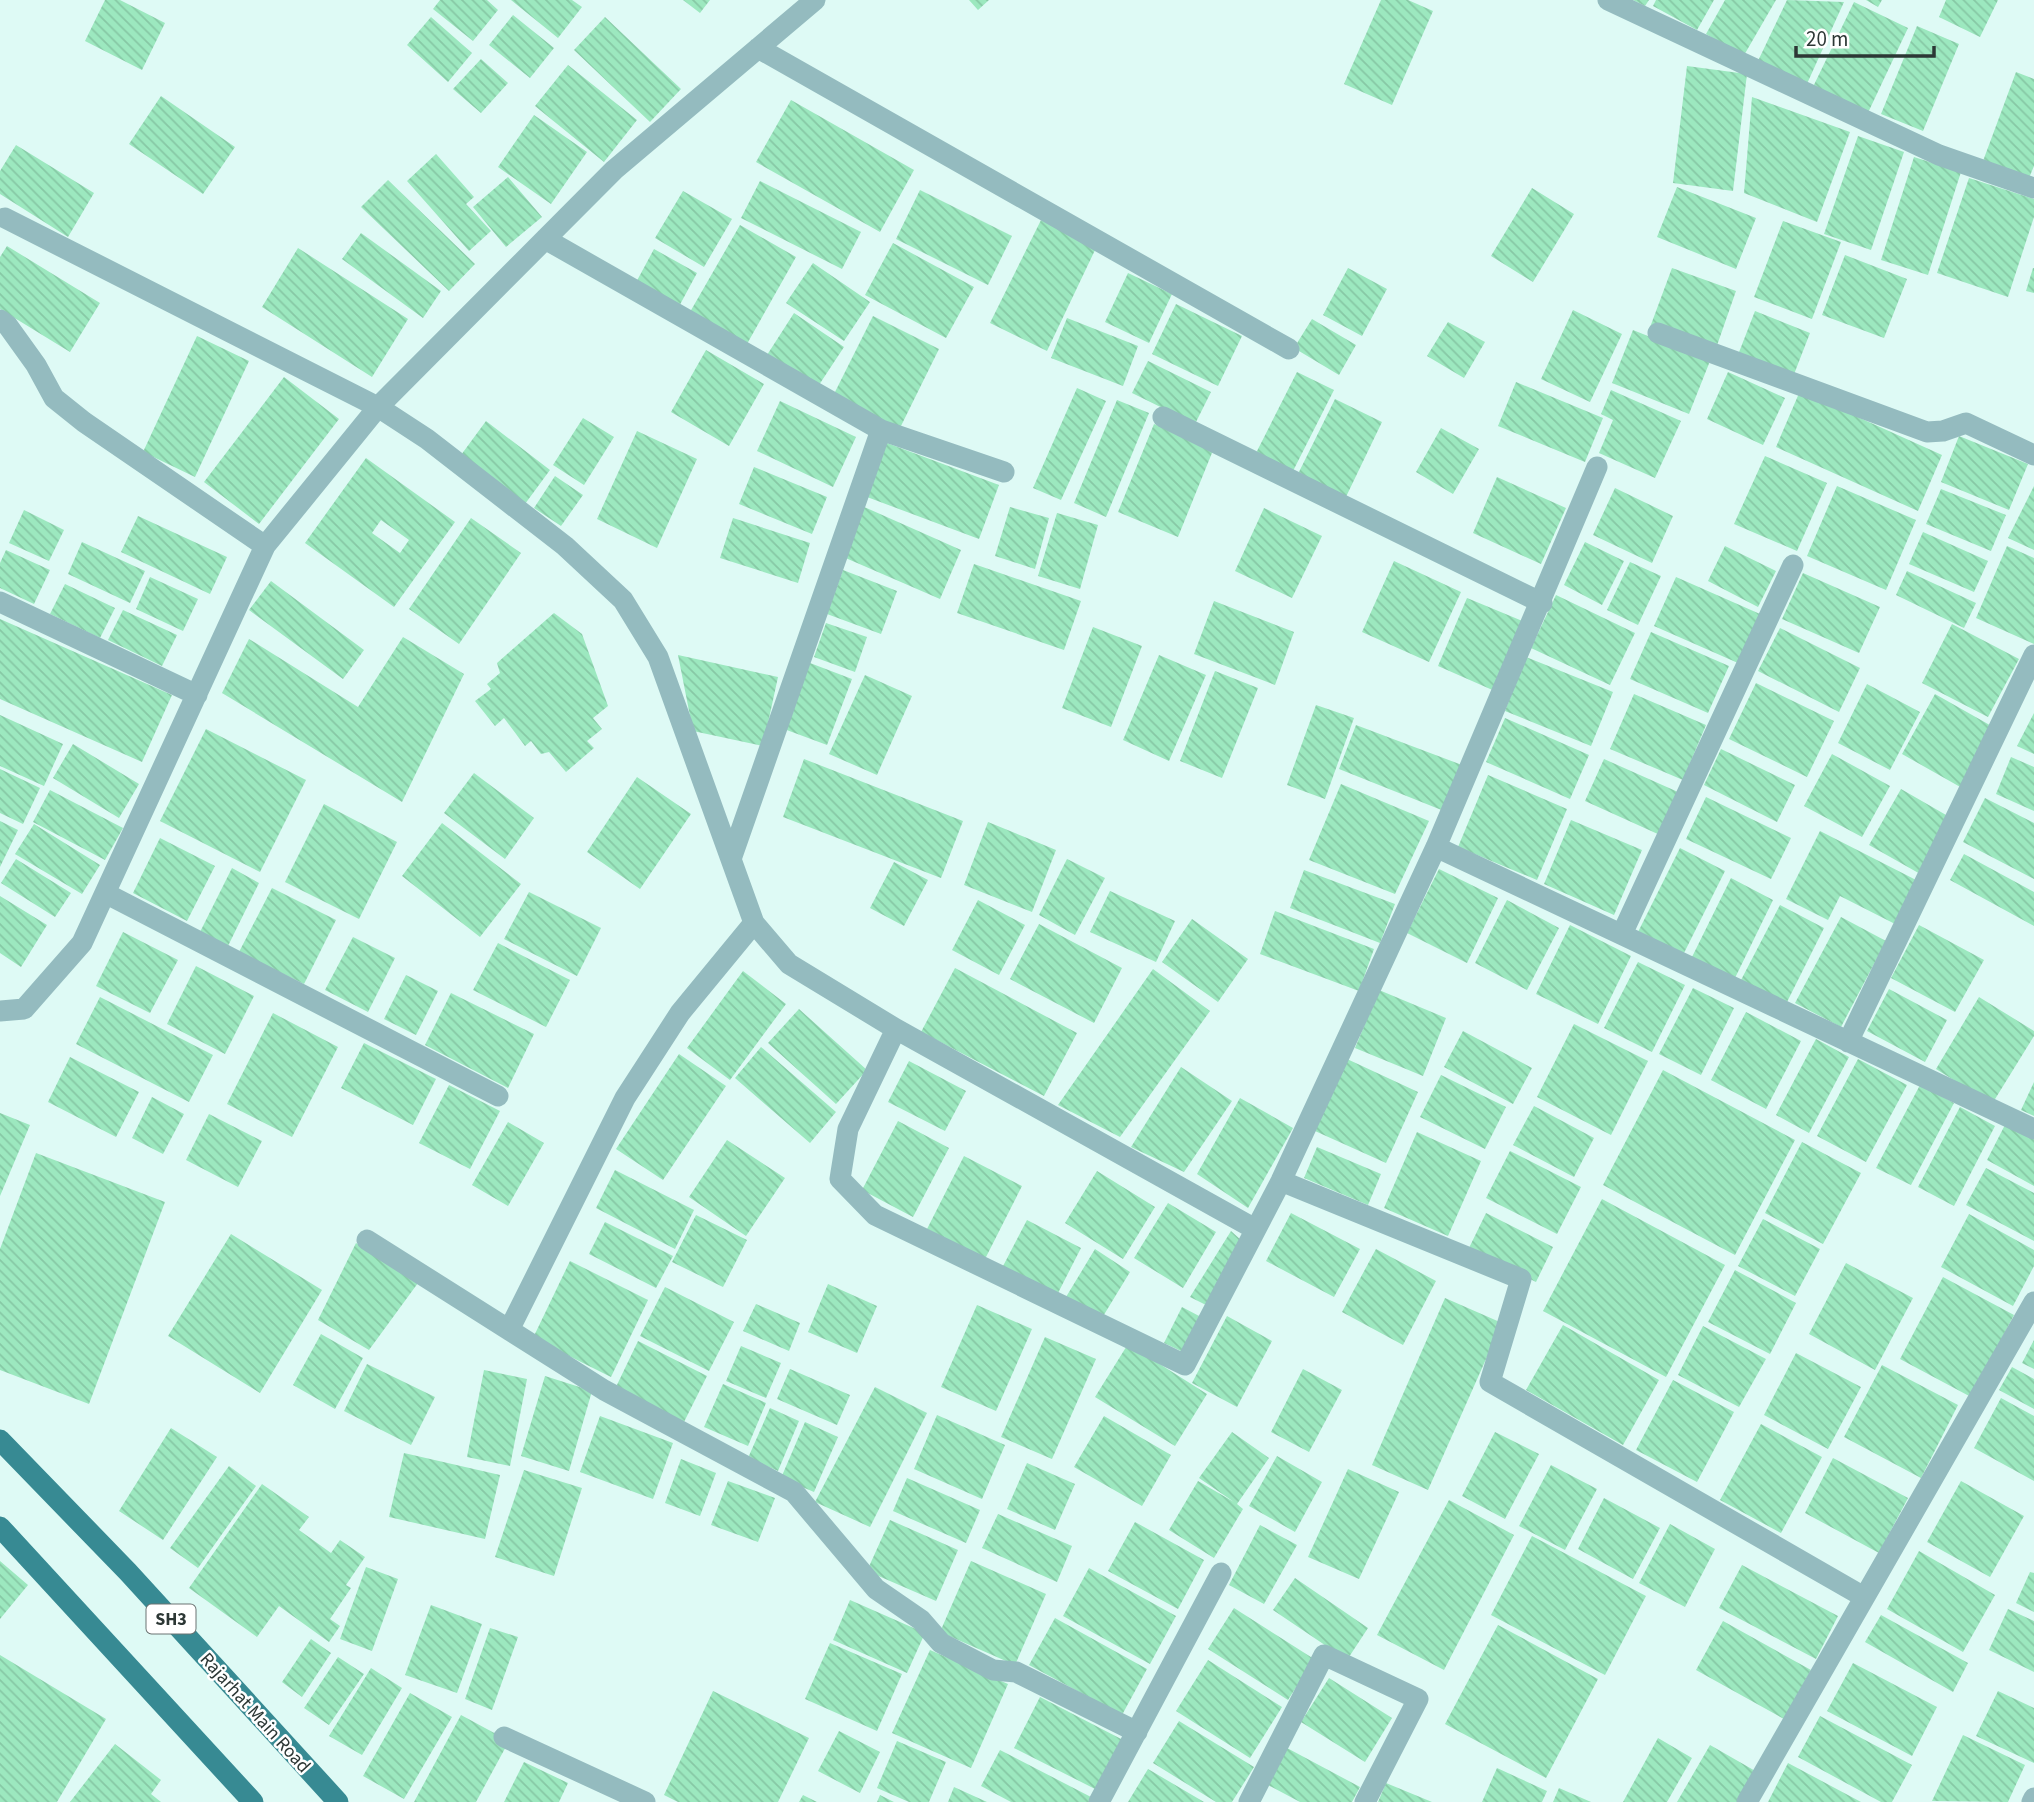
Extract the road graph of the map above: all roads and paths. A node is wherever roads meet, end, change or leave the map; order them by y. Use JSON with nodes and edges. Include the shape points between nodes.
{"nodes":[{"id":1,"x":1608,"y":0,"type":"edge"},
{"id":2,"x":806,"y":3,"type":"edge"},
{"id":3,"x":758,"y":48,"type":"junction"},
{"id":4,"x":2034,"y":188,"type":"edge"},
{"id":5,"x":5,"y":218,"type":"dead end"},
{"id":6,"x":545,"y":239,"type":"junction"},
{"id":7,"x":0,"y":320,"type":"edge"},
{"id":8,"x":1658,"y":333,"type":"dead end"},
{"id":9,"x":1289,"y":349,"type":"dead end"},
{"id":10,"x":378,"y":407,"type":"junction"},
{"id":11,"x":1163,"y":417,"type":"dead end"},
{"id":12,"x":881,"y":430,"type":"junction"},
{"id":13,"x":2034,"y":455,"type":"edge"},
{"id":14,"x":1597,"y":467,"type":"dead end"},
{"id":15,"x":1004,"y":472,"type":"dead end"},
{"id":16,"x":265,"y":546,"type":"junction"},
{"id":17,"x":1793,"y":565,"type":"dead end"},
{"id":18,"x":0,"y":602,"type":"edge"},
{"id":19,"x":1542,"y":603,"type":"junction"},
{"id":20,"x":2034,"y":655,"type":"edge"},
{"id":21,"x":197,"y":695,"type":"junction"},
{"id":22,"x":1436,"y":847,"type":"junction"},
{"id":23,"x":731,"y":859,"type":"junction"},
{"id":24,"x":105,"y":893,"type":"junction"},
{"id":25,"x":754,"y":923,"type":"junction"},
{"id":26,"x":1622,"y":934,"type":"junction"},
{"id":27,"x":0,"y":1011,"type":"edge"},
{"id":28,"x":896,"y":1029,"type":"junction"},
{"id":29,"x":1848,"y":1042,"type":"junction"},
{"id":30,"x":498,"y":1096,"type":"dead end"},
{"id":31,"x":2034,"y":1129,"type":"edge"},
{"id":32,"x":1281,"y":1181,"type":"junction"},
{"id":33,"x":1255,"y":1229,"type":"junction"},
{"id":34,"x":367,"y":1240,"type":"dead end"},
{"id":35,"x":2034,"y":1302,"type":"edge"},
{"id":36,"x":509,"y":1330,"type":"junction"},
{"id":37,"x":0,"y":1440,"type":"edge"},
{"id":38,"x":0,"y":1527,"type":"edge"},
{"id":39,"x":1221,"y":1573,"type":"dead end"},
{"id":40,"x":1864,"y":1597,"type":"junction"},
{"id":41,"x":1137,"y":1732,"type":"junction"},
{"id":42,"x":504,"y":1737,"type":"dead end"},
{"id":43,"x":253,"y":1802,"type":"edge"},
{"id":44,"x":338,"y":1802,"type":"edge"},
{"id":45,"x":645,"y":1802,"type":"edge"},
{"id":46,"x":1099,"y":1802,"type":"edge"},
{"id":47,"x":1249,"y":1802,"type":"edge"},
{"id":48,"x":1365,"y":1802,"type":"edge"},
{"id":49,"x":1747,"y":1802,"type":"edge"}],
"edges":[{"from":1,"to":4,"type":"street","via":[[1939,155]]},
{"from":2,"to":3,"type":"street"},
{"from":3,"to":6,"type":"street","via":[[614,170]]},
{"from":3,"to":9,"type":"street"},
{"from":5,"to":10,"type":"street"},
{"from":6,"to":10,"type":"street"},
{"from":6,"to":12,"type":"street"},
{"from":7,"to":16,"type":"street","via":[[36,365],[54,398]]},
{"from":8,"to":13,"type":"street","via":[[1927,432],[1966,423]]},
{"from":10,"to":16,"type":"street"},
{"from":10,"to":23,"type":"street","via":[[427,439],[565,546],[623,600],[658,657]]},
{"from":11,"to":19,"type":"street"},
{"from":12,"to":15,"type":"street"},
{"from":12,"to":23,"type":"street"},
{"from":14,"to":19,"type":"street"},
{"from":16,"to":21,"type":"street"},
{"from":17,"to":26,"type":"street"},
{"from":18,"to":21,"type":"street"},
{"from":19,"to":22,"type":"street"},
{"from":20,"to":29,"type":"street"},
{"from":21,"to":24,"type":"street"},
{"from":22,"to":26,"type":"street"},
{"from":22,"to":32,"type":"street"},
{"from":23,"to":25,"type":"street"},
{"from":24,"to":27,"type":"street","via":[[82,943],[24,1009]]},
{"from":24,"to":30,"type":"street"},
{"from":25,"to":28,"type":"street","via":[[789,964]]},
{"from":25,"to":36,"type":"street","via":[[680,1013],[625,1098]]},
{"from":26,"to":29,"type":"street"},
{"from":28,"to":33,"type":"street"},
{"from":28,"to":33,"type":"street","via":[[848,1129],[840,1179],[875,1215],[1185,1365]]},
{"from":29,"to":31,"type":"street"},
{"from":32,"to":33,"type":"street"},
{"from":32,"to":40,"type":"street","via":[[1521,1279],[1490,1382]]},
{"from":34,"to":36,"type":"street"},
{"from":35,"to":40,"type":"street"},
{"from":36,"to":41,"type":"street","via":[[604,1390],[794,1492],[876,1589],[921,1620],[941,1643],[993,1670],[1016,1672]]},
{"from":37,"to":44,"type":"main road","name":"Rajarhat Main Road","number":"SH3"},
{"from":38,"to":43,"type":"main road"},
{"from":39,"to":41,"type":"street"},
{"from":40,"to":49,"type":"street"},
{"from":41,"to":46,"type":"street"},
{"from":42,"to":45,"type":"street"},
{"from":47,"to":48,"type":"street","via":[[1324,1655],[1418,1699]]}]}
